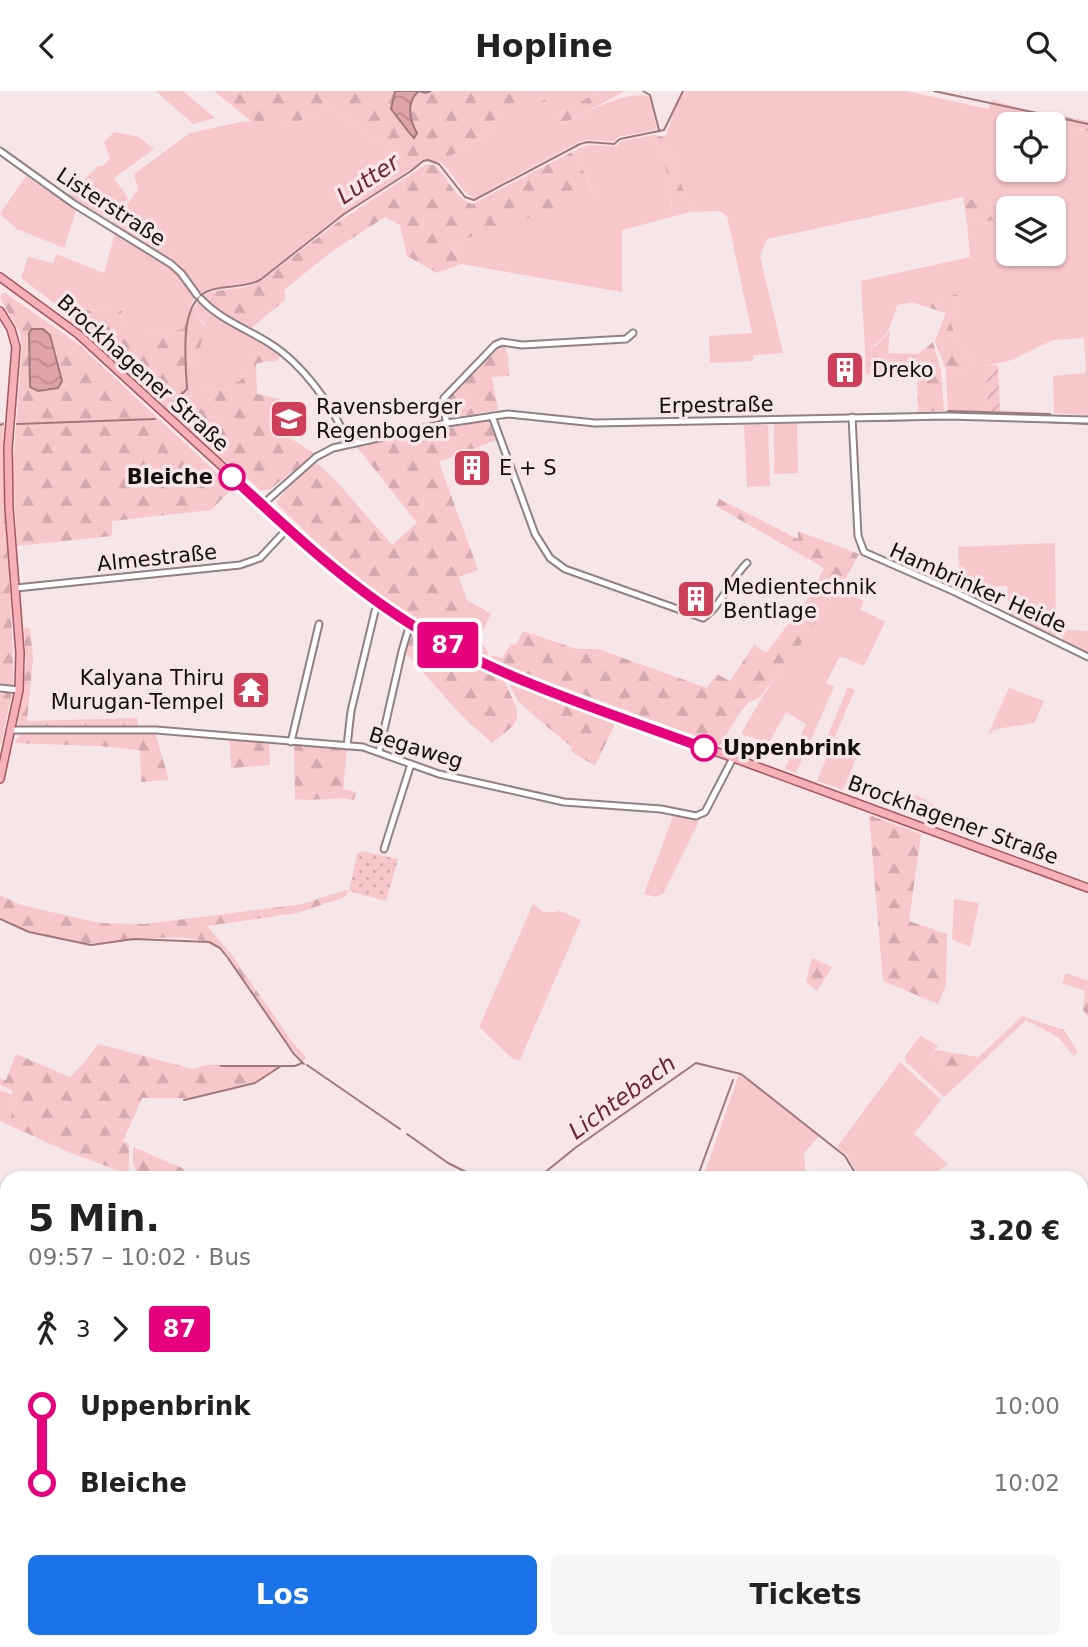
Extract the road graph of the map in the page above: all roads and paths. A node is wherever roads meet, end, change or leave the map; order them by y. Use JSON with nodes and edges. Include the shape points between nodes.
{"nodes":[{"id":1,"x":0,"y":152,"type":"edge"},
{"id":2,"x":0,"y":277,"type":"edge"},
{"id":3,"x":0,"y":311,"type":"edge"},
{"id":4,"x":633,"y":333,"type":"dead end"},
{"id":5,"x":492,"y":416,"type":"junction"},
{"id":6,"x":852,"y":417,"type":"junction"},
{"id":7,"x":1088,"y":420,"type":"edge"},
{"id":8,"x":447,"y":423,"type":"junction"},
{"id":9,"x":348,"y":444,"type":"junction"},
{"id":10,"x":262,"y":505,"type":"junction"},
{"id":11,"x":288,"y":528,"type":"junction"},
{"id":12,"x":747,"y":563,"type":"dead end"},
{"id":13,"x":16,"y":587,"type":"junction"},
{"id":14,"x":380,"y":604,"type":"junction"},
{"id":15,"x":319,"y":624,"type":"dead end"},
{"id":16,"x":410,"y":624,"type":"junction"},
{"id":17,"x":1088,"y":657,"type":"edge"},
{"id":18,"x":0,"y":688,"type":"edge"},
{"id":19,"x":19,"y":690,"type":"junction"},
{"id":20,"x":12,"y":730,"type":"junction"},
{"id":21,"x":291,"y":742,"type":"junction"},
{"id":22,"x":347,"y":745,"type":"junction"},
{"id":23,"x":379,"y":752,"type":"junction"},
{"id":24,"x":733,"y":758,"type":"junction"},
{"id":25,"x":411,"y":764,"type":"junction"},
{"id":26,"x":0,"y":779,"type":"edge"},
{"id":27,"x":384,"y":849,"type":"dead end"},
{"id":28,"x":1088,"y":888,"type":"edge"}],
"edges":[{"from":1,"to":9,"type":"street","name":"Listerstraße","via":[[171,264],[221,315],[272,345],[316,387]]},
{"from":2,"to":10,"type":"main road","name":"Brockhagener Straße","via":[[78,334]]},
{"from":3,"to":13,"type":"main road","via":[[16,347],[8,449]]},
{"from":4,"to":8,"type":"street","via":[[626,339],[495,345],[444,398]]},
{"from":5,"to":6,"type":"street","name":"Erpestraße","via":[[614,423]]},
{"from":5,"to":8,"type":"street","name":"Erpestraße"},
{"from":5,"to":12,"type":"street","via":[[535,534],[550,558],[565,569],[703,618]]},
{"from":6,"to":7,"type":"street","name":"Erpestraße"},
{"from":6,"to":17,"type":"street","name":"Hambrinker Heide","via":[[858,536],[864,552]]},
{"from":8,"to":9,"type":"street","name":"Erpestraße"},
{"from":9,"to":10,"type":"street","name":"Erpestraße","via":[[316,457]]},
{"from":10,"to":11,"type":"main road","name":"Brockhagener Straße"},
{"from":11,"to":13,"type":"street","name":"Almestraße","via":[[260,558],[240,565]]},
{"from":11,"to":14,"type":"main road","name":"Brockhagener Straße"},
{"from":13,"to":19,"type":"main road"},
{"from":14,"to":16,"type":"main road","name":"Brockhagener Straße"},
{"from":14,"to":22,"type":"street","via":[[351,711]]},
{"from":15,"to":21,"type":"street"},
{"from":16,"to":23,"type":"street"},
{"from":16,"to":24,"type":"main road","name":"Brockhagener Straße","via":[[510,675]]},
{"from":18,"to":19,"type":"street"},
{"from":19,"to":20,"type":"main road"},
{"from":20,"to":21,"type":"street","name":"Begaweg","via":[[156,730]]},
{"from":20,"to":26,"type":"main road"},
{"from":21,"to":22,"type":"street","name":"Begaweg"},
{"from":22,"to":23,"type":"street","name":"Begaweg"},
{"from":23,"to":25,"type":"street","name":"Begaweg"},
{"from":24,"to":25,"type":"street","name":"Begaweg","via":[[705,812],[696,815],[564,802]]},
{"from":24,"to":28,"type":"main road","name":"Brockhagener Straße"},
{"from":25,"to":27,"type":"street"}]}
